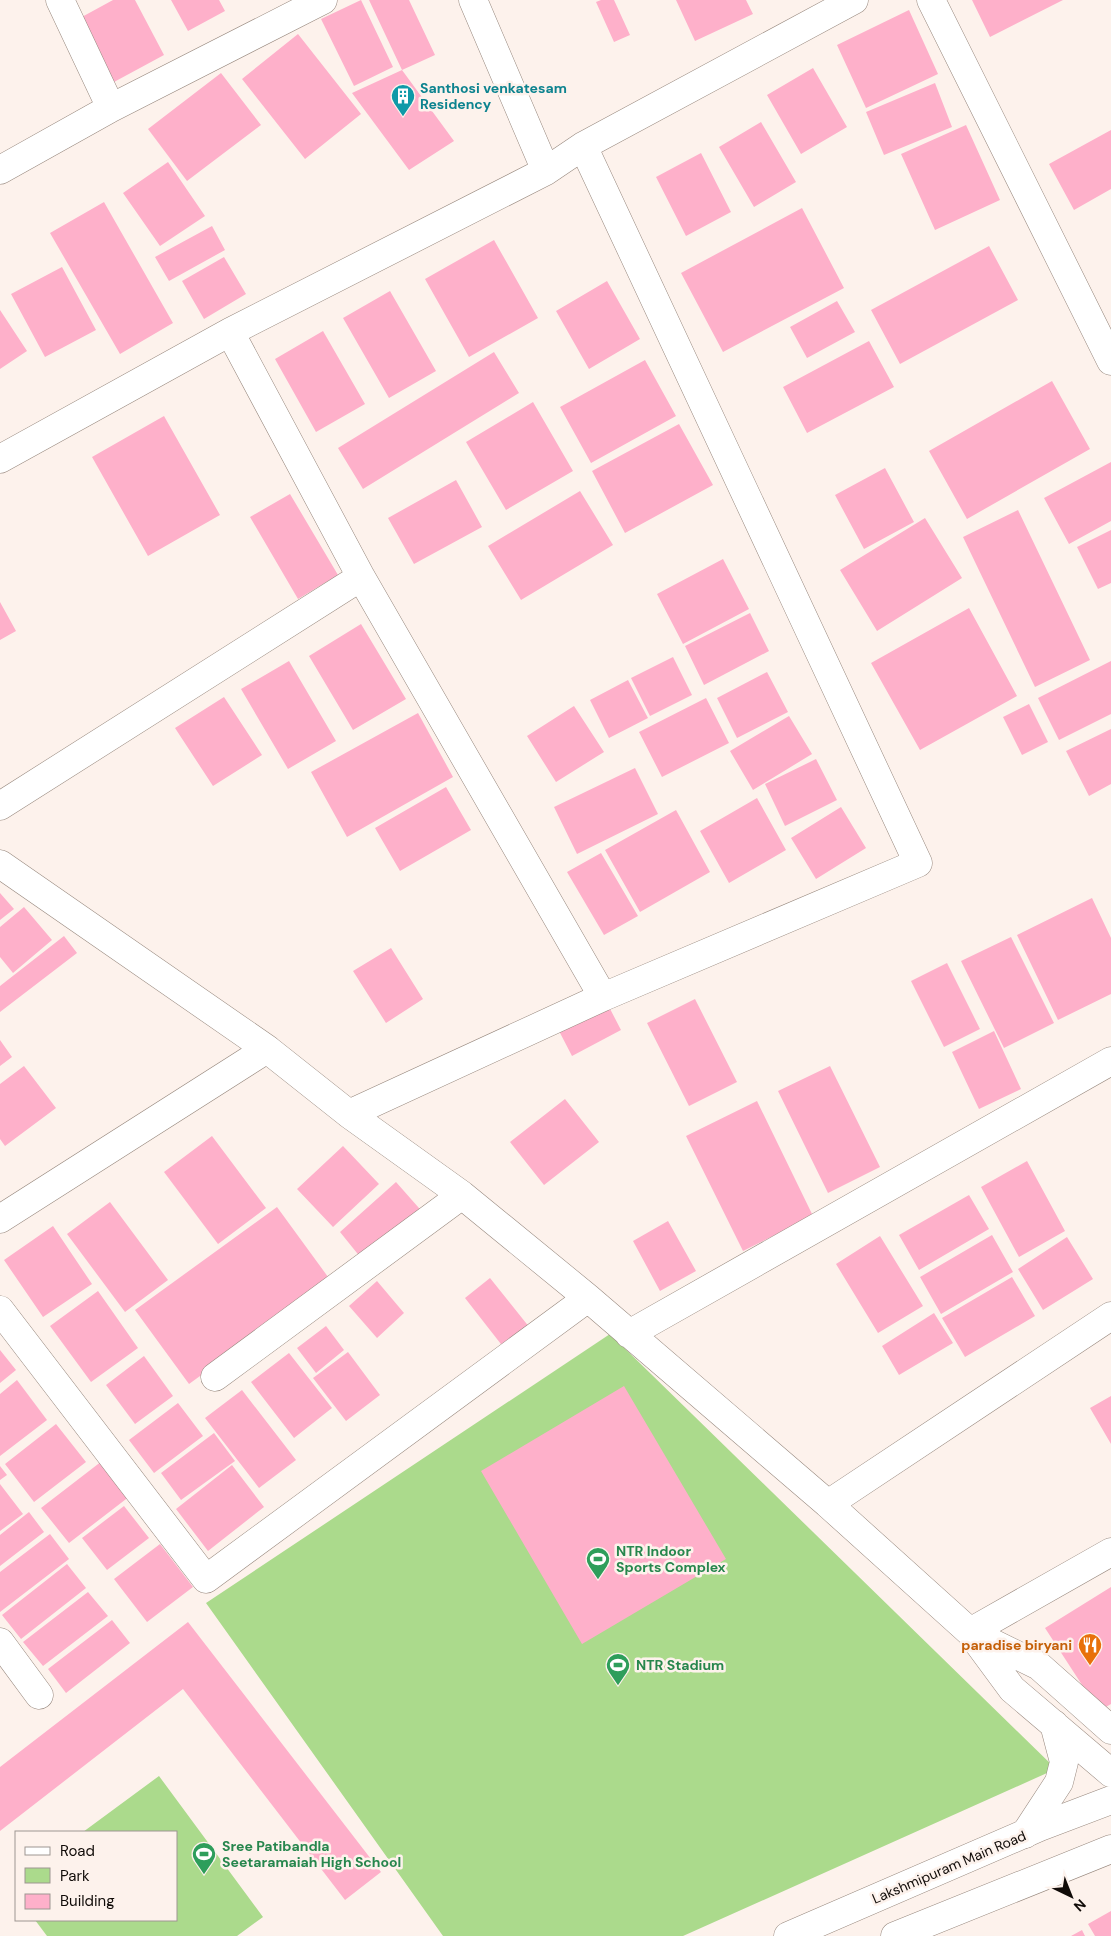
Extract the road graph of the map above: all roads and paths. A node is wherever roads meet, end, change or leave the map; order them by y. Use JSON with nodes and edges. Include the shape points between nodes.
{"nodes":[{"id":1,"x":60,"y":0,"type":"edge"},
{"id":2,"x":323,"y":0,"type":"edge"},
{"id":3,"x":473,"y":0,"type":"edge"},
{"id":4,"x":854,"y":0,"type":"edge"},
{"id":5,"x":931,"y":0,"type":"edge"},
{"id":6,"x":111,"y":108,"type":"junction"},
{"id":7,"x":583,"y":146,"type":"junction"},
{"id":8,"x":0,"y":170,"type":"edge"},
{"id":9,"x":546,"y":170,"type":"junction"},
{"id":10,"x":230,"y":332,"type":"junction"},
{"id":11,"x":1111,"y":361,"type":"edge"},
{"id":12,"x":0,"y":460,"type":"edge"},
{"id":13,"x":361,"y":577,"type":"junction"},
{"id":14,"x":0,"y":806,"type":"edge"},
{"id":15,"x":0,"y":864,"type":"edge"},
{"id":16,"x":603,"y":997,"type":"junction"},
{"id":17,"x":267,"y":1049,"type":"junction"},
{"id":18,"x":1111,"y":1062,"type":"edge"},
{"id":19,"x":349,"y":1114,"type":"junction"},
{"id":20,"x":462,"y":1195,"type":"junction"},
{"id":21,"x":0,"y":1219,"type":"edge"},
{"id":22,"x":588,"y":1298,"type":"junction"},
{"id":23,"x":0,"y":1310,"type":"edge"},
{"id":24,"x":1111,"y":1316,"type":"edge"},
{"id":25,"x":629,"y":1334,"type":"junction"},
{"id":26,"x":215,"y":1377,"type":"dead end"},
{"id":27,"x":828,"y":1504,"type":"junction"},
{"id":28,"x":1111,"y":1552,"type":"edge"},
{"id":29,"x":970,"y":1632,"type":"junction"},
{"id":30,"x":0,"y":1642,"type":"edge"},
{"id":31,"x":39,"y":1694,"type":"dead end"},
{"id":32,"x":1054,"y":1724,"type":"junction"},
{"id":33,"x":1111,"y":1730,"type":"edge"},
{"id":34,"x":1111,"y":1773,"type":"edge"},
{"id":35,"x":1111,"y":1800,"type":"edge"},
{"id":36,"x":1025,"y":1834,"type":"junction"},
{"id":37,"x":1111,"y":1849,"type":"edge"},
{"id":38,"x":788,"y":1936,"type":"edge"},
{"id":39,"x":895,"y":1936,"type":"edge"}],
"edges":[{"from":1,"to":6,"type":"street"},
{"from":2,"to":6,"type":"street"},
{"from":3,"to":9,"type":"street"},
{"from":4,"to":7,"type":"street"},
{"from":5,"to":11,"type":"street"},
{"from":6,"to":8,"type":"street"},
{"from":7,"to":9,"type":"street"},
{"from":7,"to":16,"type":"street","via":[[918,863]]},
{"from":9,"to":10,"type":"street"},
{"from":10,"to":12,"type":"street"},
{"from":10,"to":13,"type":"street"},
{"from":13,"to":14,"type":"street"},
{"from":13,"to":16,"type":"street"},
{"from":15,"to":17,"type":"street"},
{"from":16,"to":19,"type":"street"},
{"from":17,"to":19,"type":"street"},
{"from":17,"to":21,"type":"street"},
{"from":18,"to":25,"type":"street"},
{"from":19,"to":20,"type":"street"},
{"from":20,"to":22,"type":"street"},
{"from":20,"to":26,"type":"street"},
{"from":22,"to":23,"type":"street","via":[[206,1579]]},
{"from":22,"to":25,"type":"street"},
{"from":24,"to":27,"type":"street"},
{"from":25,"to":27,"type":"street"},
{"from":27,"to":29,"type":"street"},
{"from":28,"to":29,"type":"street"},
{"from":29,"to":32,"type":"street","via":[[1012,1689]]},
{"from":29,"to":33,"type":"street","via":[[1039,1666]]},
{"from":30,"to":31,"type":"street"},
{"from":32,"to":34,"type":"street"},
{"from":32,"to":36,"type":"street","via":[[1064,1762],[1059,1782]]},
{"from":35,"to":36,"type":"street","name":"Lakshmipuram Main Road"},
{"from":36,"to":38,"type":"street","name":"Lakshmipuram Main Road"},
{"from":37,"to":39,"type":"street"}]}
